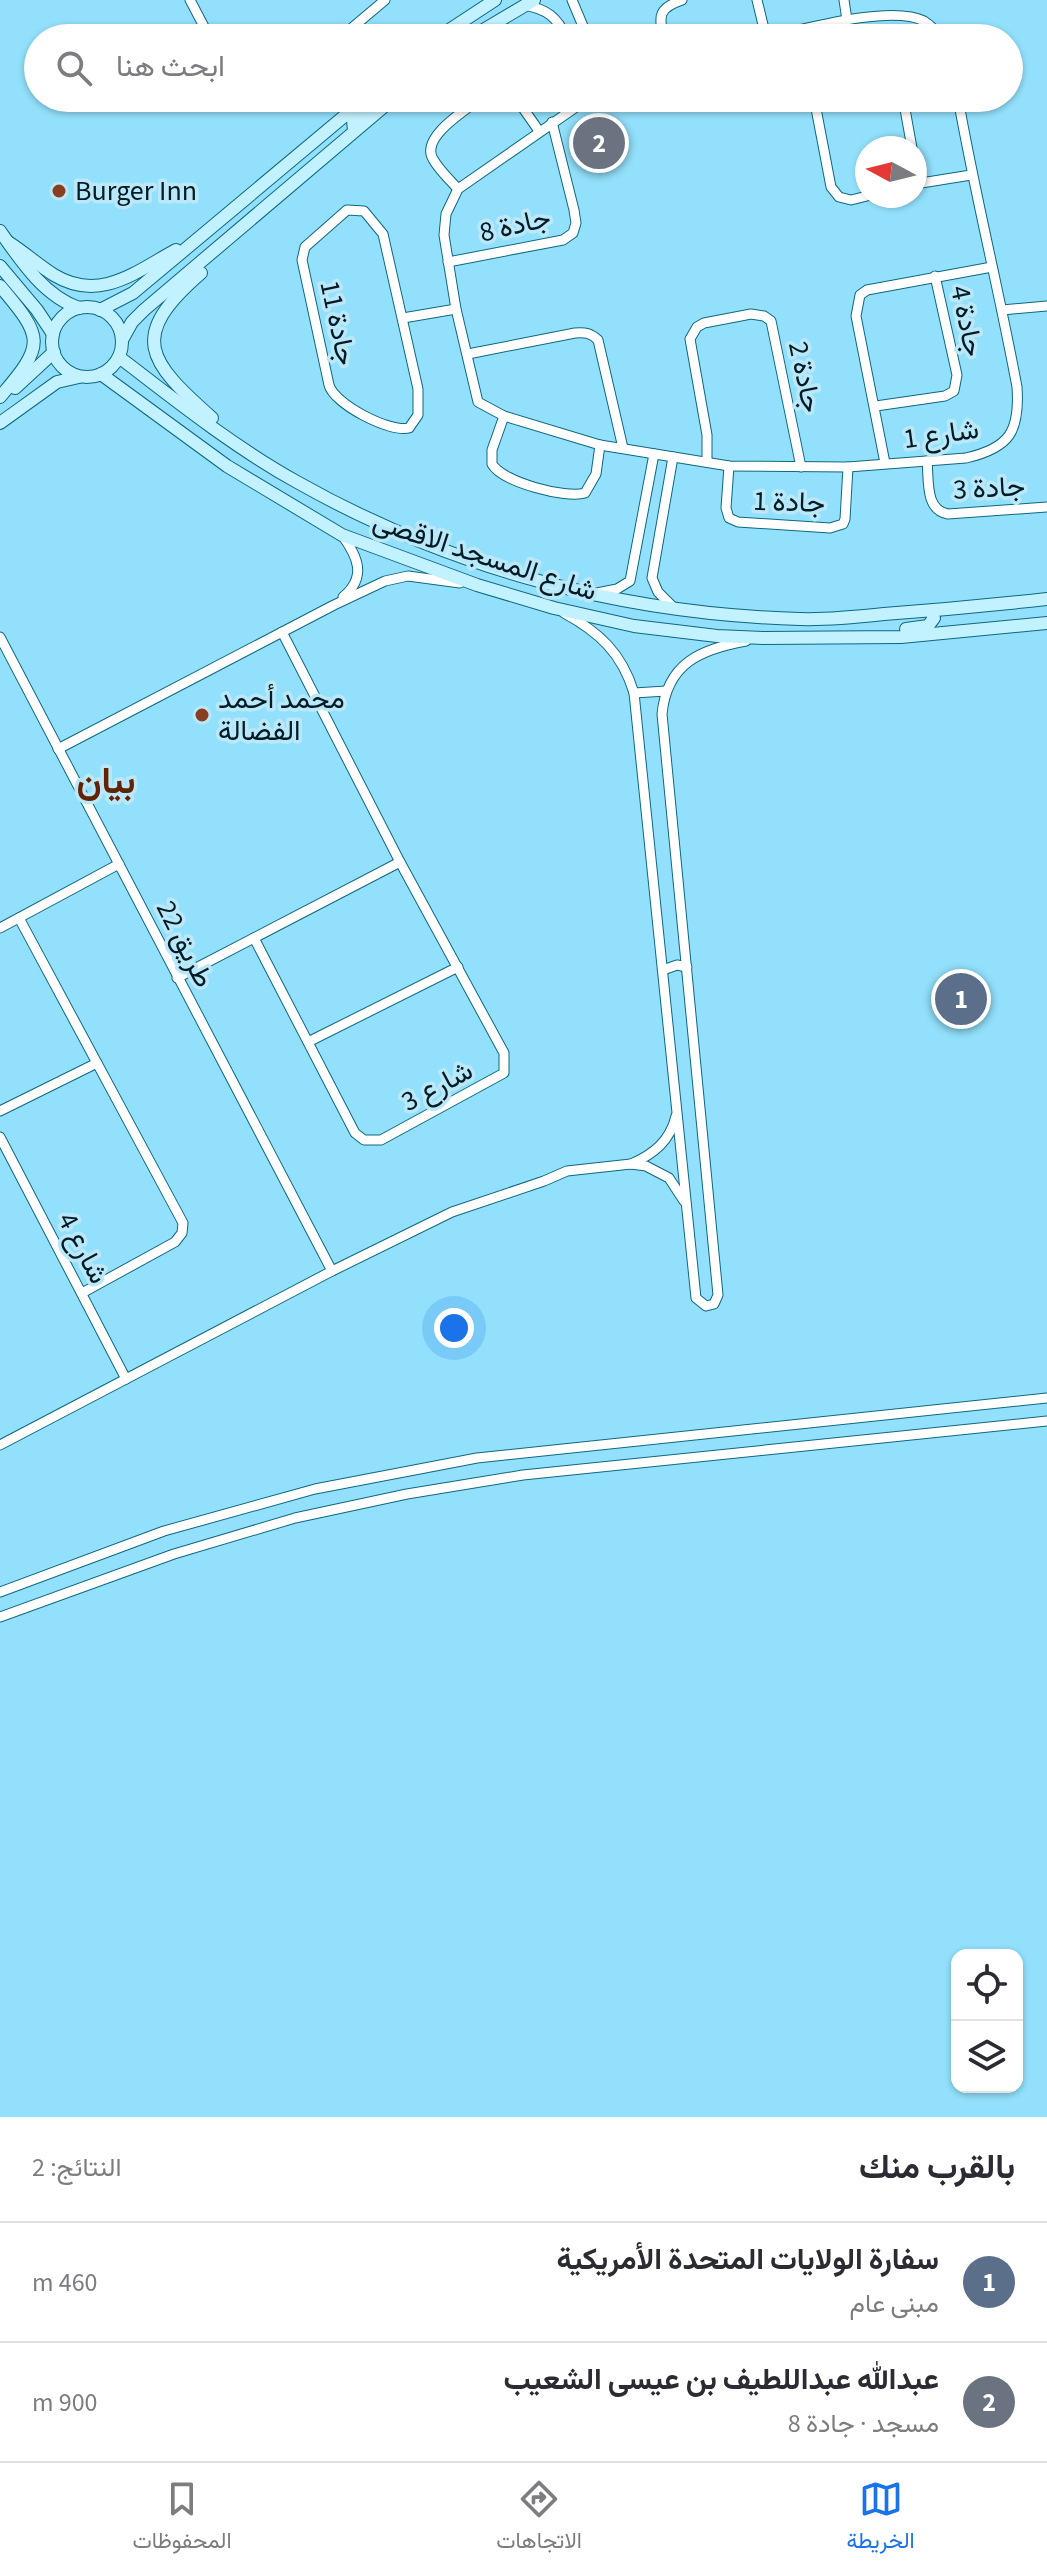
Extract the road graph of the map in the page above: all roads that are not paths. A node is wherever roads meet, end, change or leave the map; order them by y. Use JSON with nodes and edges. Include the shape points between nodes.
{"nodes":[{"id":1,"x":190,"y":0,"type":"edge"},
{"id":2,"x":385,"y":0,"type":"edge"},
{"id":3,"x":495,"y":0,"type":"edge"},
{"id":4,"x":572,"y":0,"type":"edge"},
{"id":5,"x":682,"y":0,"type":"edge"},
{"id":6,"x":757,"y":0,"type":"edge"},
{"id":7,"x":844,"y":0,"type":"edge"},
{"id":8,"x":529,"y":2,"type":"edge"},
{"id":9,"x":847,"y":20,"type":"junction"},
{"id":10,"x":203,"y":24,"type":"edge"},
{"id":11,"x":357,"y":24,"type":"edge"},
{"id":12,"x":458,"y":24,"type":"edge"},
{"id":13,"x":493,"y":24,"type":"edge"},
{"id":14,"x":560,"y":24,"type":"edge"},
{"id":15,"x":582,"y":24,"type":"edge"},
{"id":16,"x":661,"y":24,"type":"edge"},
{"id":17,"x":762,"y":24,"type":"edge"},
{"id":18,"x":835,"y":24,"type":"edge"},
{"id":19,"x":926,"y":24,"type":"edge"},
{"id":20,"x":349,"y":112,"type":"edge"},
{"id":21,"x":362,"y":112,"type":"edge"},
{"id":22,"x":377,"y":112,"type":"edge"},
{"id":23,"x":464,"y":112,"type":"edge"},
{"id":24,"x":526,"y":112,"type":"edge"},
{"id":25,"x":567,"y":112,"type":"edge"},
{"id":26,"x":817,"y":112,"type":"edge"},
{"id":27,"x":906,"y":112,"type":"edge"},
{"id":28,"x":960,"y":112,"type":"edge"},
{"id":29,"x":552,"y":122,"type":"junction"},
{"id":30,"x":335,"y":124,"type":"junction"},
{"id":31,"x":354,"y":131,"type":"junction"},
{"id":32,"x":539,"y":131,"type":"junction"},
{"id":33,"x":910,"y":136,"type":"edge"},
{"id":34,"x":971,"y":175,"type":"junction"},
{"id":35,"x":927,"y":182,"type":"edge"},
{"id":36,"x":458,"y":189,"type":"junction"},
{"id":37,"x":281,"y":194,"type":"junction"},
{"id":38,"x":855,"y":199,"type":"edge"},
{"id":39,"x":240,"y":229,"type":"junction"},
{"id":40,"x":4,"y":237,"type":"edge"},
{"id":41,"x":197,"y":240,"type":"junction"},
{"id":42,"x":448,"y":262,"type":"junction"},
{"id":43,"x":0,"y":266,"type":"edge"},
{"id":44,"x":992,"y":267,"type":"junction"},
{"id":45,"x":935,"y":276,"type":"junction"},
{"id":46,"x":0,"y":286,"type":"edge"},
{"id":47,"x":1047,"y":306,"type":"edge"},
{"id":48,"x":79,"y":308,"type":"junction"},
{"id":49,"x":456,"y":309,"type":"junction"},
{"id":50,"x":100,"y":310,"type":"junction"},
{"id":51,"x":1002,"y":310,"type":"junction"},
{"id":52,"x":403,"y":318,"type":"junction"},
{"id":53,"x":53,"y":334,"type":"junction"},
{"id":54,"x":122,"y":340,"type":"junction"},
{"id":55,"x":54,"y":352,"type":"junction"},
{"id":56,"x":468,"y":354,"type":"junction"},
{"id":57,"x":119,"y":357,"type":"junction"},
{"id":58,"x":101,"y":374,"type":"junction"},
{"id":59,"x":81,"y":377,"type":"junction"},
{"id":60,"x":0,"y":398,"type":"edge"},
{"id":61,"x":876,"y":406,"type":"junction"},
{"id":62,"x":504,"y":416,"type":"junction"},
{"id":63,"x":0,"y":423,"type":"edge"},
{"id":64,"x":600,"y":445,"type":"junction"},
{"id":65,"x":623,"y":448,"type":"junction"},
{"id":66,"x":654,"y":454,"type":"junction"},
{"id":67,"x":254,"y":455,"type":"junction"},
{"id":68,"x":673,"y":457,"type":"junction"},
{"id":69,"x":927,"y":461,"type":"junction"},
{"id":70,"x":707,"y":462,"type":"junction"},
{"id":71,"x":885,"y":463,"type":"junction"},
{"id":72,"x":729,"y":466,"type":"junction"},
{"id":73,"x":801,"y":467,"type":"junction"},
{"id":74,"x":848,"y":467,"type":"junction"},
{"id":75,"x":294,"y":481,"type":"junction"},
{"id":76,"x":279,"y":497,"type":"junction"},
{"id":77,"x":1047,"y":507,"type":"edge"},
{"id":78,"x":342,"y":535,"type":"junction"},
{"id":79,"x":477,"y":585,"type":"junction"},
{"id":80,"x":589,"y":594,"type":"junction"},
{"id":81,"x":1047,"y":599,"type":"edge"},
{"id":82,"x":334,"y":605,"type":"junction"},
{"id":83,"x":554,"y":608,"type":"junction"},
{"id":84,"x":675,"y":609,"type":"junction"},
{"id":85,"x":931,"y":611,"type":"junction"},
{"id":86,"x":1047,"y":623,"type":"edge"},
{"id":87,"x":282,"y":632,"type":"junction"},
{"id":88,"x":0,"y":637,"type":"edge"},
{"id":89,"x":763,"y":638,"type":"junction"},
{"id":90,"x":877,"y":638,"type":"junction"},
{"id":91,"x":666,"y":691,"type":"junction"},
{"id":92,"x":634,"y":693,"type":"junction"},
{"id":93,"x":58,"y":749,"type":"junction"},
{"id":94,"x":400,"y":862,"type":"junction"},
{"id":95,"x":119,"y":864,"type":"junction"},
{"id":96,"x":19,"y":918,"type":"junction"},
{"id":97,"x":0,"y":928,"type":"edge"},
{"id":98,"x":254,"y":938,"type":"junction"},
{"id":99,"x":458,"y":967,"type":"junction"},
{"id":100,"x":687,"y":967,"type":"junction"},
{"id":101,"x":663,"y":970,"type":"junction"},
{"id":102,"x":177,"y":978,"type":"junction"},
{"id":103,"x":310,"y":1041,"type":"junction"},
{"id":104,"x":97,"y":1063,"type":"junction"},
{"id":105,"x":677,"y":1106,"type":"junction"},
{"id":106,"x":0,"y":1111,"type":"edge"},
{"id":107,"x":0,"y":1137,"type":"edge"},
{"id":108,"x":631,"y":1164,"type":"junction"},
{"id":109,"x":687,"y":1211,"type":"junction"},
{"id":110,"x":332,"y":1271,"type":"junction"},
{"id":111,"x":82,"y":1293,"type":"junction"},
{"id":112,"x":126,"y":1379,"type":"junction"},
{"id":113,"x":1047,"y":1398,"type":"edge"},
{"id":114,"x":1047,"y":1421,"type":"edge"},
{"id":115,"x":0,"y":1445,"type":"edge"},
{"id":116,"x":0,"y":1592,"type":"edge"},
{"id":117,"x":0,"y":1617,"type":"edge"}],
"edges":[{"from":1,"to":10,"type":"street"},
{"from":2,"to":11,"type":"street"},
{"from":3,"to":12,"type":"main road"},
{"from":4,"to":15,"type":"street"},
{"from":5,"to":16,"type":"street","via":[[666,5]]},
{"from":6,"to":17,"type":"street"},
{"from":7,"to":9,"type":"street"},
{"from":8,"to":13,"type":"main road"},
{"from":8,"to":14,"type":"street"},
{"from":9,"to":18,"type":"street"},
{"from":9,"to":19,"type":"street","via":[[896,14]]},
{"from":20,"to":30,"type":"main road"},
{"from":21,"to":31,"type":"main road","via":[[353,120]]},
{"from":22,"to":31,"type":"main road"},
{"from":23,"to":36,"type":"street","via":[[431,143],[431,157]]},
{"from":24,"to":32,"type":"street"},
{"from":25,"to":29,"type":"street"},
{"from":26,"to":38,"type":"street","via":[[831,187],[839,197]]},
{"from":27,"to":33,"type":"street"},
{"from":28,"to":34,"type":"street","name":"شارع 1"},
{"from":29,"to":32,"type":"street"},
{"from":29,"to":42,"type":"street","name":"جادة 8","via":[[574,210],[573,233],[563,240]]},
{"from":30,"to":37,"type":"main road","via":[[338,137],[288,178]]},
{"from":30,"to":41,"type":"main road"},
{"from":31,"to":37,"type":"main road"},
{"from":32,"to":36,"type":"street"},
{"from":34,"to":35,"type":"street"},
{"from":34,"to":44,"type":"street","name":"شارع 1"},
{"from":36,"to":42,"type":"street","name":"شارع 1","via":[[446,214]]},
{"from":37,"to":39,"type":"main road"},
{"from":39,"to":54,"type":"main road","via":[[139,315]]},
{"from":39,"to":67,"type":"main road","via":[[171,300],[154,341],[157,359],[176,386]]},
{"from":40,"to":41,"type":"main road","via":[[56,276],[87,286],[123,281]]},
{"from":40,"to":48,"type":"main road","via":[[46,289]]},
{"from":41,"to":50,"type":"main road","via":[[133,293]]},
{"from":42,"to":49,"type":"street","name":"شارع 1"},
{"from":43,"to":53,"type":"main road"},
{"from":44,"to":45,"type":"street","name":"جادة 4"},
{"from":44,"to":51,"type":"street","name":"شارع 1"},
{"from":45,"to":61,"type":"street","name":"جادة 4","via":[[860,295],[856,316]]},
{"from":45,"to":61,"type":"street","name":"جادة 4","via":[[957,375],[954,391]]},
{"from":46,"to":60,"type":"main road","via":[[35,335],[31,359]]},
{"from":47,"to":51,"type":"street"},
{"from":48,"to":50,"type":"main road"},
{"from":48,"to":53,"type":"main road","via":[[62,317]]},
{"from":49,"to":52,"type":"street"},
{"from":49,"to":56,"type":"street","name":"شارع 1"},
{"from":50,"to":54,"type":"main road","via":[[119,327]]},
{"from":51,"to":69,"type":"street","name":"شارع 1","via":[[1017,387],[1014,429],[1005,442],[986,453]]},
{"from":52,"to":52,"type":"street","name":"جادة 11","via":[[383,234],[364,211],[347,210],[305,247],[302,260],[331,394],[402,430],[415,423],[420,403]]},
{"from":53,"to":55,"type":"main road"},
{"from":54,"to":57,"type":"main road"},
{"from":55,"to":59,"type":"main road","via":[[64,369]]},
{"from":55,"to":60,"type":"main road"},
{"from":56,"to":62,"type":"street","name":"شارع 1","via":[[478,402]]},
{"from":56,"to":65,"type":"street","via":[[575,333],[594,336]]},
{"from":57,"to":58,"type":"main road"},
{"from":57,"to":67,"type":"main road","name":"شارع المسجد الاقصى"},
{"from":58,"to":59,"type":"main road"},
{"from":58,"to":76,"type":"main road","name":"شارع المسجد الاقصى","via":[[227,466]]},
{"from":59,"to":63,"type":"main road","via":[[57,382]]},
{"from":61,"to":71,"type":"street","name":"جادة 4"},
{"from":62,"to":64,"type":"street","name":"شارع 1"},
{"from":62,"to":64,"type":"street","via":[[492,464],[501,476],[529,486],[585,493],[596,474]]},
{"from":64,"to":65,"type":"street","name":"شارع 1"},
{"from":65,"to":66,"type":"street","name":"شارع 1"},
{"from":66,"to":68,"type":"street","name":"شارع 1"},
{"from":66,"to":80,"type":"street","via":[[630,581]]},
{"from":67,"to":75,"type":"main road","name":"شارع المسجد الاقصى"},
{"from":68,"to":70,"type":"street","name":"شارع 1"},
{"from":68,"to":84,"type":"street","via":[[652,578]]},
{"from":69,"to":71,"type":"street","name":"شارع 1"},
{"from":69,"to":77,"type":"street","name":"جادة 3","via":[[932,506],[938,512]]},
{"from":70,"to":72,"type":"street","name":"شارع 1"},
{"from":70,"to":73,"type":"street","name":"جادة 2","via":[[690,339],[704,323],[757,314],[771,321]]},
{"from":71,"to":74,"type":"street","name":"شارع 1"},
{"from":72,"to":73,"type":"street","name":"شارع 1"},
{"from":72,"to":74,"type":"street","name":"جادة 1","via":[[729,518],[830,528],[845,519]]},
{"from":73,"to":74,"type":"street","name":"شارع 1"},
{"from":75,"to":76,"type":"main road","via":[[279,483]]},
{"from":75,"to":80,"type":"main road","name":"شارع المسجد الاقصى","via":[[455,556]]},
{"from":76,"to":78,"type":"main road","name":"شارع المسجد الاقصى"},
{"from":78,"to":79,"type":"main road","name":"شارع المسجد الاقصى"},
{"from":78,"to":82,"type":"street","via":[[357,558],[358,575]]},
{"from":79,"to":82,"type":"street","via":[[401,576]]},
{"from":79,"to":83,"type":"main road","name":"شارع المسجد الاقصى"},
{"from":80,"to":84,"type":"main road","name":"شارع المسجد الاقصى"},
{"from":81,"to":85,"type":"main road","name":"شارع المسجد الاقصى"},
{"from":82,"to":87,"type":"street"},
{"from":83,"to":89,"type":"main road","name":"شارع المسجد الاقصى","via":[[634,626]]},
{"from":83,"to":92,"type":"street","via":[[604,639],[626,669]]},
{"from":84,"to":85,"type":"main road","name":"شارع المسجد الاقصى","via":[[802,619]]},
{"from":85,"to":90,"type":"main road","via":[[934,618],[928,626],[885,631]]},
{"from":86,"to":90,"type":"main road","name":"شارع المسجد الاقصى"},
{"from":87,"to":93,"type":"street"},
{"from":87,"to":94,"type":"street","name":"شارع 3"},
{"from":88,"to":93,"type":"street","name":"طريق 22"},
{"from":89,"to":90,"type":"main road","name":"شارع المسجد الاقصى"},
{"from":89,"to":91,"type":"street","via":[[703,651],[685,664]]},
{"from":91,"to":92,"type":"street"},
{"from":91,"to":100,"type":"street","via":[[662,714]]},
{"from":92,"to":101,"type":"street"},
{"from":93,"to":95,"type":"street","name":"طريق 22"},
{"from":94,"to":98,"type":"street"},
{"from":94,"to":99,"type":"street","name":"شارع 3"},
{"from":95,"to":96,"type":"street"},
{"from":95,"to":102,"type":"street","name":"طريق 22"},
{"from":96,"to":97,"type":"street"},
{"from":96,"to":104,"type":"street"},
{"from":98,"to":102,"type":"street"},
{"from":98,"to":103,"type":"street","name":"شارع 3"},
{"from":99,"to":103,"type":"street"},
{"from":99,"to":103,"type":"street","name":"شارع 3","via":[[504,1053],[504,1073],[381,1140],[364,1140],[355,1133]]},
{"from":100,"to":101,"type":"street"},
{"from":100,"to":109,"type":"street","via":[[718,1295],[710,1306],[696,1298]]},
{"from":101,"to":105,"type":"street"},
{"from":102,"to":110,"type":"street","name":"طريق 22"},
{"from":104,"to":106,"type":"street"},
{"from":104,"to":111,"type":"street","via":[[183,1223],[175,1242]]},
{"from":105,"to":108,"type":"street","via":[[664,1141]]},
{"from":105,"to":109,"type":"street"},
{"from":107,"to":111,"type":"street","name":"شارع 4"},
{"from":108,"to":109,"type":"street","via":[[669,1178]]},
{"from":108,"to":110,"type":"street","via":[[567,1171],[452,1212]]},
{"from":110,"to":112,"type":"street"},
{"from":111,"to":112,"type":"street","name":"شارع 4"},
{"from":112,"to":115,"type":"street"},
{"from":113,"to":116,"type":"street","via":[[477,1458],[315,1489],[177,1527]]},
{"from":114,"to":117,"type":"street","via":[[523,1475],[407,1494],[295,1518],[190,1549]]}]}
